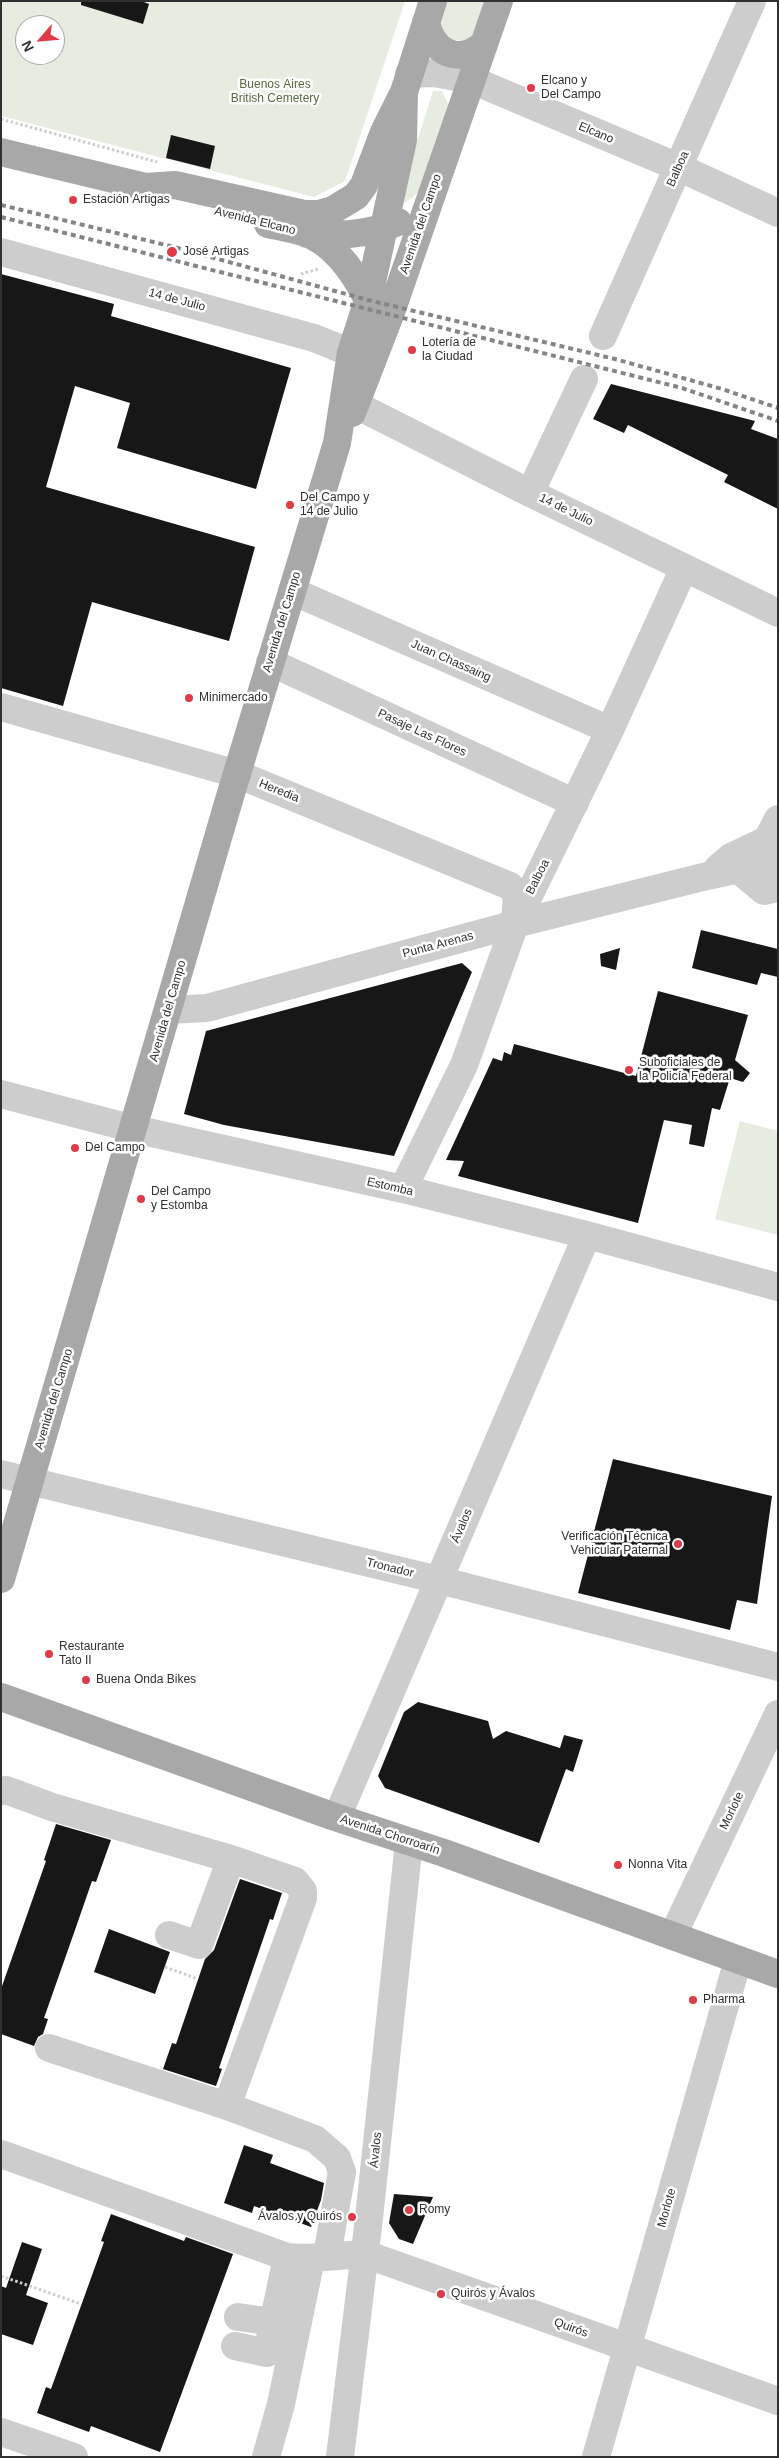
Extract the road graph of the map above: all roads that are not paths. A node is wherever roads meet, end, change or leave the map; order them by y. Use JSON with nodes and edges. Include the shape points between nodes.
{"nodes":[{"id":1,"x":499,"y":1,"type":"edge"},
{"id":2,"x":752,"y":1,"type":"edge"},
{"id":3,"x":430,"y":12,"type":"edge"},
{"id":4,"x":484,"y":45,"type":"junction"},
{"id":5,"x":472,"y":80,"type":"junction"},
{"id":6,"x":407,"y":83,"type":"junction"},
{"id":7,"x":1,"y":152,"type":"edge"},
{"id":8,"x":678,"y":167,"type":"junction"},
{"id":9,"x":426,"y":205,"type":"junction"},
{"id":10,"x":778,"y":213,"type":"edge"},
{"id":11,"x":313,"y":224,"type":"junction"},
{"id":12,"x":383,"y":228,"type":"junction"},
{"id":13,"x":1,"y":252,"type":"edge"},
{"id":14,"x":368,"y":300,"type":"junction"},
{"id":15,"x":603,"y":336,"type":"dead end"},
{"id":16,"x":351,"y":353,"type":"junction"},
{"id":17,"x":584,"y":379,"type":"dead end"},
{"id":18,"x":356,"y":405,"type":"junction"},
{"id":19,"x":337,"y":444,"type":"junction"},
{"id":20,"x":530,"y":493,"type":"junction"},
{"id":21,"x":684,"y":568,"type":"junction"},
{"id":22,"x":292,"y":591,"type":"junction"},
{"id":23,"x":778,"y":613,"type":"edge"},
{"id":24,"x":270,"y":662,"type":"junction"},
{"id":25,"x":1,"y":707,"type":"edge"},
{"id":26,"x":610,"y":730,"type":"junction"},
{"id":27,"x":237,"y":774,"type":"junction"},
{"id":28,"x":575,"y":803,"type":"junction"},
{"id":29,"x":774,"y":840,"type":"edge"},
{"id":30,"x":740,"y":871,"type":"junction"},
{"id":31,"x":707,"y":876,"type":"junction"},
{"id":32,"x":773,"y":892,"type":"edge"},
{"id":33,"x":514,"y":924,"type":"junction"},
{"id":34,"x":169,"y":1010,"type":"junction"},
{"id":35,"x":1,"y":1094,"type":"edge"},
{"id":36,"x":134,"y":1129,"type":"junction"},
{"id":37,"x":403,"y":1189,"type":"junction"},
{"id":38,"x":587,"y":1235,"type":"junction"},
{"id":39,"x":778,"y":1287,"type":"edge"},
{"id":40,"x":1,"y":1474,"type":"edge"},
{"id":41,"x":29,"y":1481,"type":"junction"},
{"id":42,"x":1,"y":1579,"type":"edge"},
{"id":43,"x":439,"y":1580,"type":"junction"},
{"id":44,"x":778,"y":1668,"type":"edge"},
{"id":45,"x":1,"y":1697,"type":"edge"},
{"id":46,"x":778,"y":1714,"type":"edge"},
{"id":47,"x":1,"y":1792,"type":"edge"},
{"id":48,"x":337,"y":1817,"type":"junction"},
{"id":49,"x":409,"y":1842,"type":"junction"},
{"id":50,"x":231,"y":1859,"type":"junction"},
{"id":51,"x":169,"y":1935,"type":"dead end"},
{"id":52,"x":673,"y":1935,"type":"junction"},
{"id":53,"x":738,"y":1960,"type":"junction"},
{"id":54,"x":778,"y":1974,"type":"edge"},
{"id":55,"x":49,"y":2048,"type":"dead end"},
{"id":56,"x":227,"y":2106,"type":"junction"},
{"id":57,"x":1,"y":2154,"type":"edge"},
{"id":58,"x":365,"y":2254,"type":"junction"},
{"id":59,"x":308,"y":2257,"type":"junction"},
{"id":60,"x":238,"y":2318,"type":"dead end"},
{"id":61,"x":274,"y":2322,"type":"junction"},
{"id":62,"x":234,"y":2346,"type":"dead end"},
{"id":63,"x":627,"y":2348,"type":"junction"},
{"id":64,"x":778,"y":2401,"type":"edge"},
{"id":65,"x":1,"y":2432,"type":"edge"},
{"id":66,"x":74,"y":2457,"type":"edge"},
{"id":67,"x":266,"y":2457,"type":"edge"},
{"id":68,"x":340,"y":2457,"type":"edge"},
{"id":69,"x":596,"y":2457,"type":"edge"}],
"edges":[{"from":1,"to":4,"type":"main road","name":"Avenida del Campo"},
{"from":2,"to":8,"type":"street","name":"Balboa"},
{"from":3,"to":4,"type":"main road","via":[[432,41],[448,53],[467,54]]},
{"from":3,"to":6,"type":"main road","name":"Avenida del Campo"},
{"from":4,"to":5,"type":"main road","name":"Avenida del Campo"},
{"from":5,"to":6,"type":"street","name":"Elcano","via":[[434,73]]},
{"from":5,"to":8,"type":"street","name":"Elcano"},
{"from":5,"to":9,"type":"main road","name":"Avenida del Campo"},
{"from":6,"to":11,"type":"main road","name":"Avenida del Campo","via":[[364,185],[356,196]]},
{"from":6,"to":12,"type":"main road","name":"Avenida del Campo","via":[[403,140]]},
{"from":7,"to":11,"type":"main road","name":"Avenida Elcano","via":[[146,187],[175,185],[289,211]]},
{"from":8,"to":10,"type":"street","name":"Elcano"},
{"from":8,"to":15,"type":"street","name":"Balboa"},
{"from":9,"to":12,"type":"main road"},
{"from":9,"to":18,"type":"main road","name":"Avenida del Campo"},
{"from":11,"to":12,"type":"main road","via":[[344,236]]},
{"from":11,"to":14,"type":"main road","name":"Avenida Elcano","via":[[353,273]]},
{"from":12,"to":14,"type":"main road","name":"Avenida del Campo"},
{"from":13,"to":16,"type":"street","name":"14 de Julio","via":[[314,338]]},
{"from":14,"to":16,"type":"main road","name":"Avenida del Campo"},
{"from":16,"to":19,"type":"main road","name":"Avenida del Campo"},
{"from":17,"to":20,"type":"street"},
{"from":18,"to":19,"type":"main road","name":"Avenida del Campo"},
{"from":18,"to":20,"type":"street","name":"14 de Julio"},
{"from":19,"to":22,"type":"main road","name":"Avenida del Campo"},
{"from":20,"to":21,"type":"street","name":"14 de Julio"},
{"from":21,"to":23,"type":"street","name":"14 de Julio"},
{"from":21,"to":26,"type":"street","name":"Balboa"},
{"from":22,"to":24,"type":"main road","name":"Avenida del Campo"},
{"from":22,"to":26,"type":"street","name":"Juan Chassaing"},
{"from":24,"to":27,"type":"main road","name":"Avenida del Campo"},
{"from":24,"to":28,"type":"street","name":"Pasaje Las Flores"},
{"from":25,"to":27,"type":"street","name":"Heredia"},
{"from":26,"to":28,"type":"street","name":"Balboa"},
{"from":27,"to":33,"type":"street","name":"Heredia","via":[[510,886],[517,896]]},
{"from":27,"to":34,"type":"main road","name":"Avenida del Campo"},
{"from":28,"to":33,"type":"street","name":"Balboa"},
{"from":29,"to":30,"type":"street","name":"Punta Arenas"},
{"from":29,"to":31,"type":"street","name":"Punta Arenas","via":[[731,858]]},
{"from":30,"to":31,"type":"street","name":"Punta Arenas"},
{"from":30,"to":32,"type":"street"},
{"from":31,"to":33,"type":"street","name":"Punta Arenas"},
{"from":33,"to":34,"type":"street","name":"Punta Arenas","via":[[208,1008]]},
{"from":33,"to":37,"type":"street","name":"Balboa","via":[[464,1065]]},
{"from":34,"to":36,"type":"main road","name":"Avenida del Campo"},
{"from":35,"to":36,"type":"street","name":"Estomba"},
{"from":36,"to":37,"type":"street","name":"Estomba"},
{"from":36,"to":41,"type":"main road","name":"Avenida del Campo"},
{"from":37,"to":38,"type":"street","name":"Estomba"},
{"from":38,"to":39,"type":"street","name":"Estomba"},
{"from":38,"to":43,"type":"street","name":"Ávalos"},
{"from":40,"to":41,"type":"street","name":"Tronador"},
{"from":41,"to":42,"type":"main road","name":"Avenida del Campo"},
{"from":41,"to":43,"type":"street","name":"Tronador"},
{"from":43,"to":44,"type":"street","name":"Tronador"},
{"from":43,"to":48,"type":"street","name":"Ávalos"},
{"from":45,"to":48,"type":"main road","name":"Avenida Chorroarín"},
{"from":46,"to":52,"type":"street","name":"Morlote"},
{"from":47,"to":50,"type":"street","via":[[6,1790],[52,1808]]},
{"from":48,"to":49,"type":"main road","name":"Avenida Chorroarín"},
{"from":49,"to":52,"type":"main road","name":"Avenida Chorroarín"},
{"from":49,"to":58,"type":"street","name":"Ávalos"},
{"from":50,"to":51,"type":"street","via":[[198,1945]]},
{"from":50,"to":56,"type":"street","via":[[294,1881],[303,1891],[303,1898]]},
{"from":52,"to":53,"type":"main road","name":"Avenida Chorroarín"},
{"from":53,"to":54,"type":"main road","name":"Avenida Chorroarín"},
{"from":53,"to":63,"type":"street","name":"Morlote"},
{"from":55,"to":56,"type":"street"},
{"from":56,"to":59,"type":"street","via":[[315,2139],[337,2158],[342,2172]]},
{"from":57,"to":59,"type":"street"},
{"from":58,"to":59,"type":"street"},
{"from":58,"to":63,"type":"street","name":"Quirós"},
{"from":58,"to":68,"type":"street","name":"Ávalos"},
{"from":59,"to":61,"type":"street"},
{"from":59,"to":67,"type":"street","via":[[281,2404]]},
{"from":60,"to":61,"type":"street"},
{"from":61,"to":62,"type":"street","via":[[267,2352]]},
{"from":63,"to":64,"type":"street","name":"Quirós"},
{"from":63,"to":69,"type":"street","name":"Morlote"},
{"from":65,"to":66,"type":"street"}]}
